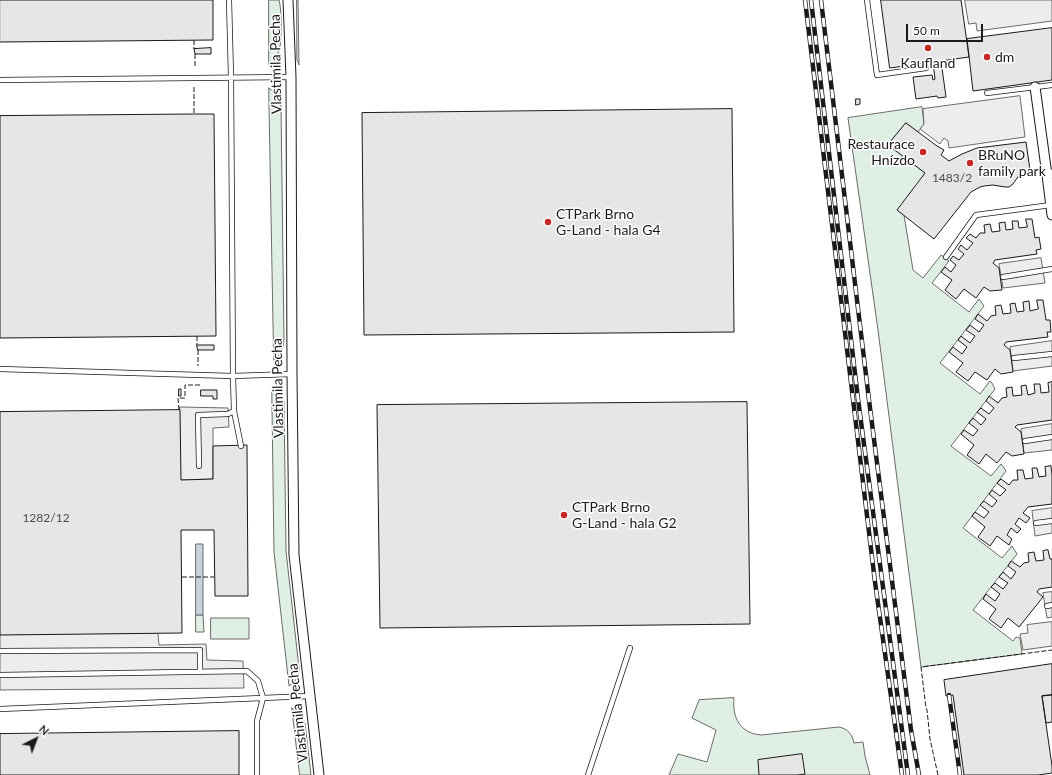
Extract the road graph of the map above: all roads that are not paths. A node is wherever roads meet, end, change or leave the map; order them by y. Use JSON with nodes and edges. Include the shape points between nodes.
{"nodes":[{"id":1,"x":230,"y":0,"type":"edge"},
{"id":2,"x":288,"y":0,"type":"edge"},
{"id":3,"x":867,"y":0,"type":"edge"},
{"id":4,"x":926,"y":68,"type":"dead end"},
{"id":5,"x":291,"y":76,"type":"junction"},
{"id":6,"x":231,"y":77,"type":"junction"},
{"id":7,"x":0,"y":80,"type":"edge"},
{"id":8,"x":1052,"y":85,"type":"edge"},
{"id":9,"x":1035,"y":87,"type":"junction"},
{"id":10,"x":987,"y":94,"type":"dead end"},
{"id":11,"x":1049,"y":174,"type":"edge"},
{"id":12,"x":1051,"y":205,"type":"junction"},
{"id":13,"x":1052,"y":215,"type":"edge"},
{"id":14,"x":946,"y":257,"type":"dead end"},
{"id":15,"x":1052,"y":269,"type":"edge"},
{"id":16,"x":1003,"y":277,"type":"dead end"},
{"id":17,"x":1052,"y":354,"type":"edge"},
{"id":18,"x":1014,"y":358,"type":"dead end"},
{"id":19,"x":0,"y":369,"type":"edge"},
{"id":20,"x":292,"y":374,"type":"junction"},
{"id":21,"x":233,"y":376,"type":"junction"},
{"id":22,"x":234,"y":410,"type":"junction"},
{"id":23,"x":1052,"y":437,"type":"edge"},
{"id":24,"x":1025,"y":440,"type":"dead end"},
{"id":25,"x":241,"y":446,"type":"dead end"},
{"id":26,"x":200,"y":466,"type":"dead end"},
{"id":27,"x":1052,"y":521,"type":"edge"},
{"id":28,"x":1036,"y":523,"type":"dead end"},
{"id":29,"x":1052,"y":605,"type":"edge"},
{"id":30,"x":1046,"y":606,"type":"dead end"},
{"id":31,"x":630,"y":648,"type":"dead end"},
{"id":32,"x":0,"y":651,"type":"edge"},
{"id":33,"x":200,"y":672,"type":"junction"},
{"id":34,"x":0,"y":675,"type":"edge"},
{"id":35,"x":310,"y":696,"type":"junction"},
{"id":36,"x":263,"y":698,"type":"junction"},
{"id":37,"x":0,"y":709,"type":"edge"},
{"id":38,"x":257,"y":775,"type":"edge"},
{"id":39,"x":319,"y":775,"type":"edge"},
{"id":40,"x":588,"y":775,"type":"edge"}],
"edges":[{"from":1,"to":6,"type":"lane"},
{"from":2,"to":5,"type":"street","name":"Vlastimila Pecha"},
{"from":3,"to":4,"type":"lane","via":[[877,75]]},
{"from":5,"to":6,"type":"lane"},
{"from":5,"to":20,"type":"street","name":"Vlastimila Pecha"},
{"from":6,"to":7,"type":"lane"},
{"from":6,"to":21,"type":"lane"},
{"from":8,"to":9,"type":"lane"},
{"from":9,"to":10,"type":"lane"},
{"from":9,"to":11,"type":"street"},
{"from":11,"to":12,"type":"street"},
{"from":12,"to":13,"type":"street"},
{"from":12,"to":14,"type":"lane","via":[[976,215]]},
{"from":15,"to":16,"type":"lane"},
{"from":17,"to":18,"type":"lane"},
{"from":19,"to":21,"type":"lane"},
{"from":20,"to":21,"type":"lane"},
{"from":20,"to":35,"type":"street","name":"Vlastimila Pecha","via":[[294,555]]},
{"from":21,"to":22,"type":"lane"},
{"from":22,"to":25,"type":"lane"},
{"from":22,"to":26,"type":"lane","via":[[228,414],[198,415]]},
{"from":23,"to":24,"type":"lane"},
{"from":27,"to":28,"type":"lane"},
{"from":29,"to":30,"type":"lane"},
{"from":31,"to":40,"type":"lane"},
{"from":32,"to":33,"type":"lane","via":[[200,650]]},
{"from":33,"to":34,"type":"lane"},
{"from":33,"to":36,"type":"lane","via":[[247,671],[258,681]]},
{"from":35,"to":36,"type":"lane"},
{"from":35,"to":39,"type":"street","name":"Vlastimila Pecha"},
{"from":36,"to":37,"type":"lane"},
{"from":36,"to":38,"type":"lane","via":[[257,721]]}]}
